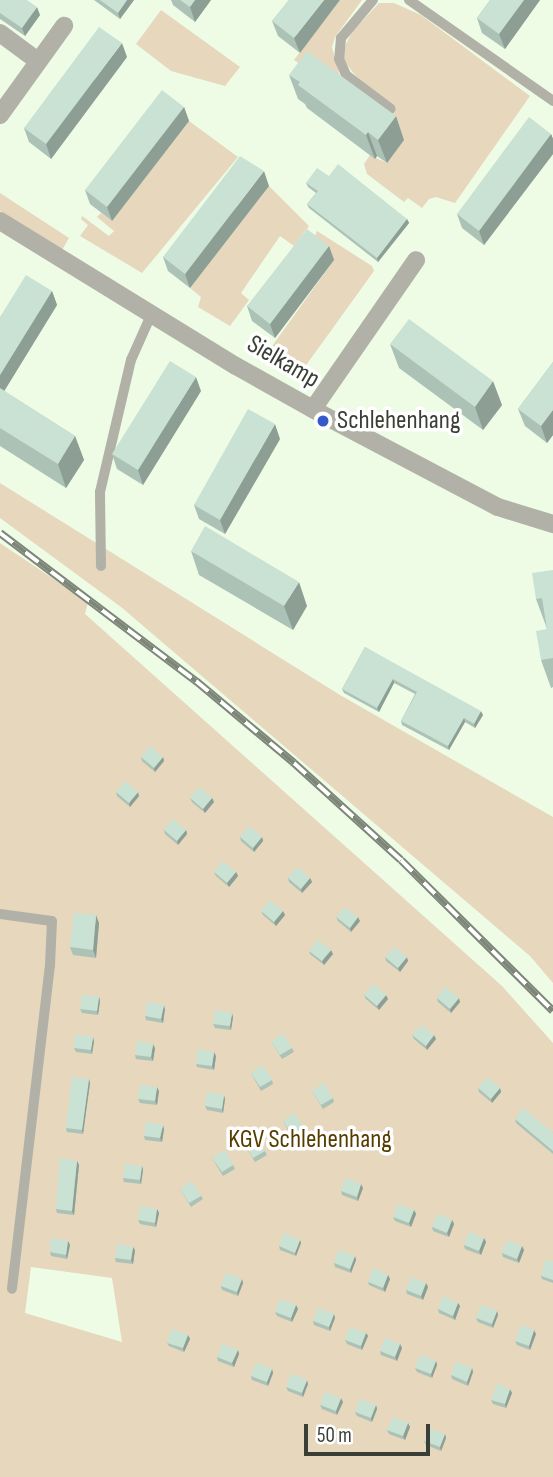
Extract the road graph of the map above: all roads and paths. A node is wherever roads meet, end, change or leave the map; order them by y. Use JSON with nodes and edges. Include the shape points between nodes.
{"nodes":[{"id":1,"x":373,"y":0,"type":"edge"},
{"id":2,"x":409,"y":0,"type":"edge"},
{"id":3,"x":64,"y":26,"type":"dead end"},
{"id":4,"x":0,"y":33,"type":"edge"},
{"id":5,"x":38,"y":61,"type":"junction"},
{"id":6,"x":553,"y":101,"type":"edge"},
{"id":7,"x":391,"y":109,"type":"edge"},
{"id":8,"x":0,"y":115,"type":"edge"},
{"id":9,"x":0,"y":221,"type":"edge"},
{"id":10,"x":416,"y":260,"type":"dead end"},
{"id":11,"x":151,"y":314,"type":"junction"},
{"id":12,"x":313,"y":409,"type":"junction"},
{"id":13,"x":553,"y":524,"type":"edge"},
{"id":14,"x":101,"y":566,"type":"dead end"},
{"id":15,"x":0,"y":914,"type":"edge"},
{"id":16,"x":12,"y":1289,"type":"dead end"}],
"edges":[{"from":1,"to":7,"type":"lane","via":[[341,38],[339,59],[346,75]]},
{"from":2,"to":6,"type":"lane"},
{"from":3,"to":5,"type":"street"},
{"from":4,"to":5,"type":"street"},
{"from":5,"to":8,"type":"street"},
{"from":9,"to":11,"type":"street","name":"Sielkamp"},
{"from":10,"to":12,"type":"street"},
{"from":11,"to":12,"type":"street","name":"Sielkamp"},
{"from":11,"to":14,"type":"lane","via":[[131,360],[100,492]]},
{"from":12,"to":13,"type":"street","name":"Sielkamp","via":[[476,496]]},
{"from":15,"to":16,"type":"lane","via":[[52,921]]}]}
